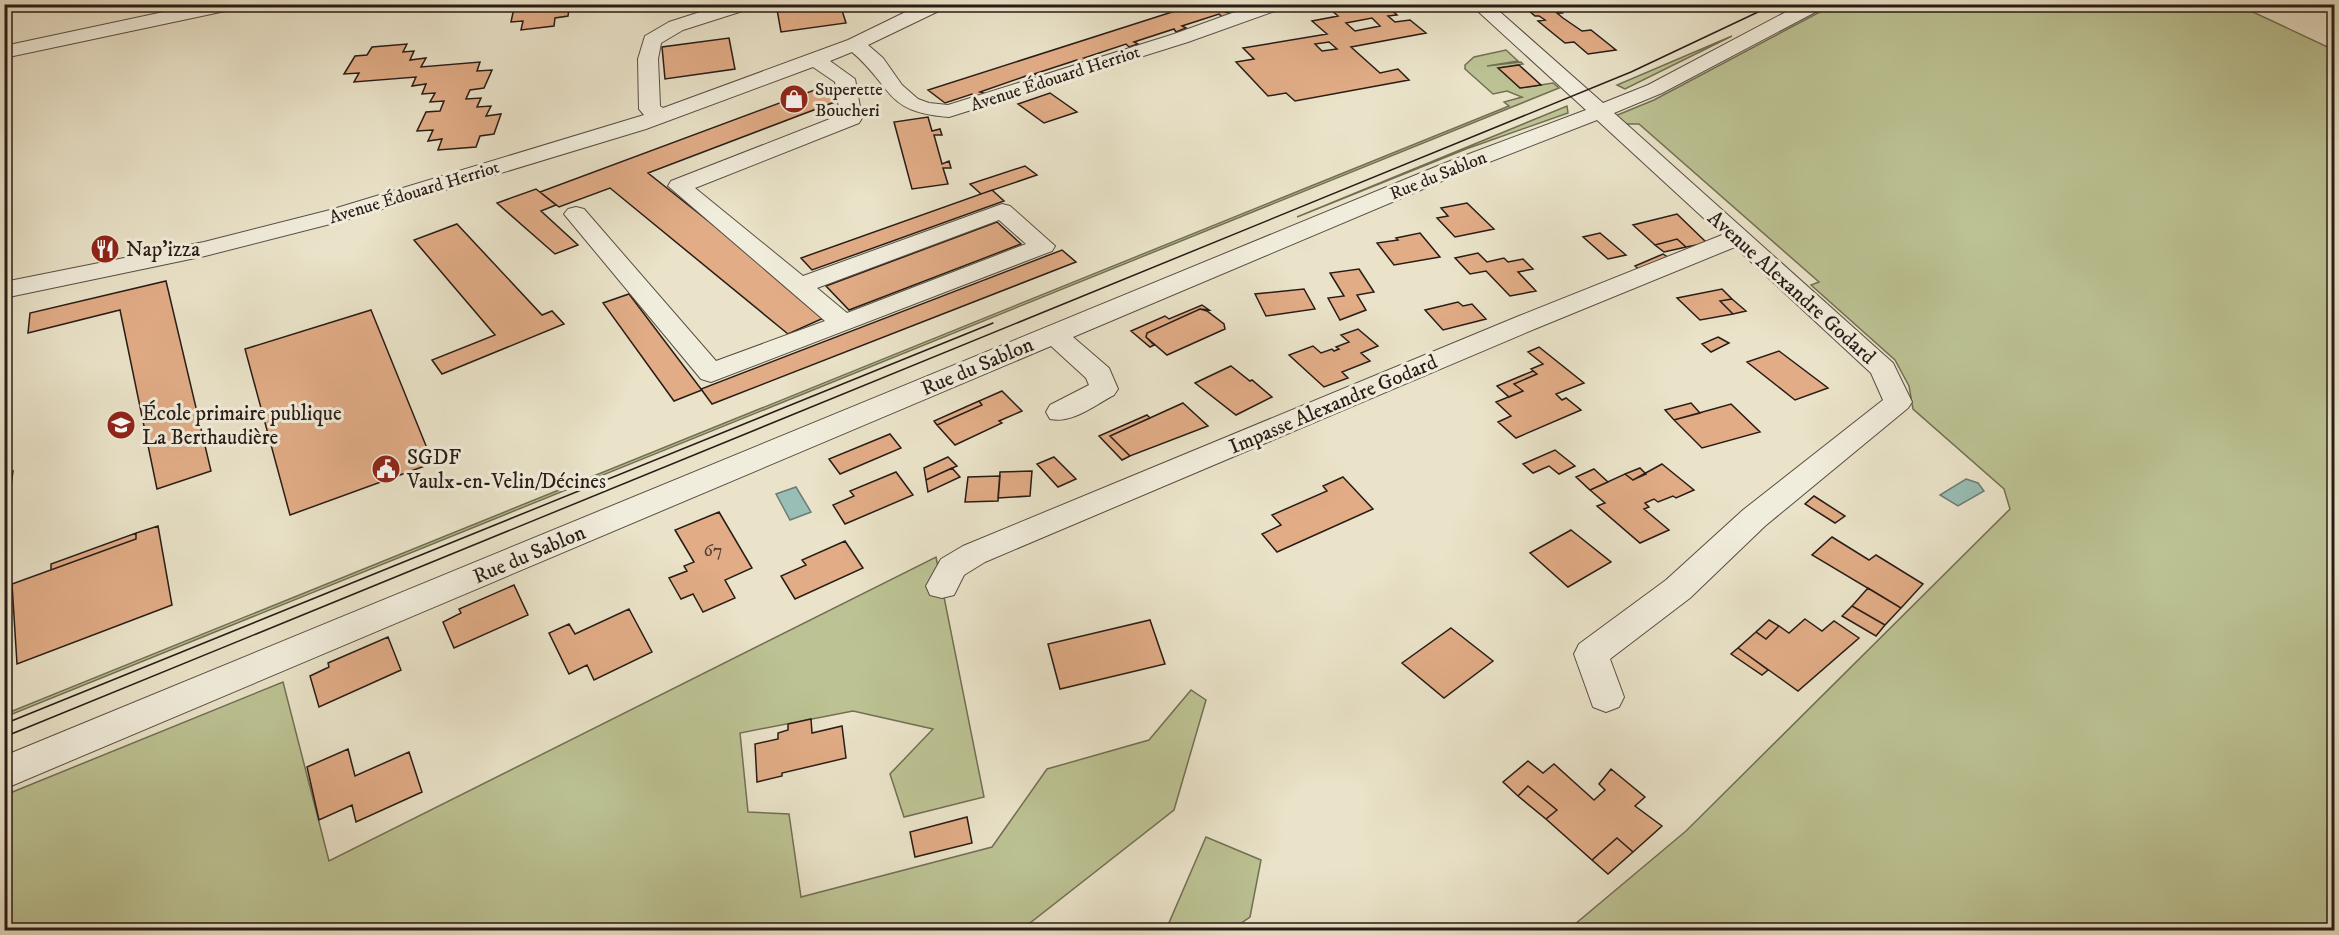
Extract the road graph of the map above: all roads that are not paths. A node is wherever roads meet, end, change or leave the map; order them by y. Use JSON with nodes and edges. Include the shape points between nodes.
{"nodes":[{"id":1,"x":230,"y":4,"type":"edge"},
{"id":2,"x":745,"y":4,"type":"edge"},
{"id":3,"x":938,"y":4,"type":"edge"},
{"id":4,"x":1276,"y":4,"type":"edge"},
{"id":5,"x":1479,"y":4,"type":"edge"},
{"id":6,"x":1816,"y":4,"type":"edge"},
{"id":7,"x":855,"y":44,"type":"junction"},
{"id":8,"x":4,"y":52,"type":"edge"},
{"id":9,"x":815,"y":60,"type":"junction"},
{"id":10,"x":1600,"y":112,"type":"junction"},
{"id":11,"x":660,"y":116,"type":"junction"},
{"id":12,"x":576,"y":214,"type":"dead end"},
{"id":13,"x":1737,"y":238,"type":"junction"},
{"id":14,"x":800,"y":286,"type":"junction"},
{"id":15,"x":4,"y":290,"type":"edge"},
{"id":16,"x":844,"y":323,"type":"junction"},
{"id":17,"x":1053,"y":334,"type":"junction"},
{"id":18,"x":1060,"y":412,"type":"dead end"},
{"id":19,"x":942,"y":586,"type":"dead end"},
{"id":20,"x":1606,"y":697,"type":"dead end"},
{"id":21,"x":4,"y":773,"type":"edge"}],
"edges":[{"from":1,"to":8,"type":"street"},
{"from":2,"to":11,"type":"street","via":[[676,26],[652,40],[648,59],[650,110]]},
{"from":3,"to":7,"type":"street","name":"Avenue Édouard Herriot"},
{"from":4,"to":7,"type":"street","name":"Avenue Édouard Herriot","via":[[950,111],[911,103]]},
{"from":5,"to":10,"type":"street","name":"Avenue Alexandre Godard"},
{"from":6,"to":10,"type":"street","name":"Rue du Sablon","via":[[1655,89]]},
{"from":7,"to":9,"type":"street","name":"Avenue Édouard Herriot"},
{"from":9,"to":11,"type":"street","name":"Avenue Édouard Herriot"},
{"from":9,"to":14,"type":"street","via":[[845,79],[851,118],[680,186]]},
{"from":10,"to":13,"type":"street","name":"Avenue Alexandre Godard"},
{"from":10,"to":17,"type":"street","name":"Rue du Sablon","via":[[1453,168]]},
{"from":11,"to":15,"type":"street","name":"Avenue Édouard Herriot","via":[[338,215],[205,249]]},
{"from":12,"to":16,"type":"street","via":[[711,373]]},
{"from":13,"to":19,"type":"street","name":"Impasse Alexandre Godard","via":[[974,554],[952,567]]},
{"from":13,"to":20,"type":"street","name":"Avenue Alexandre Godard","via":[[1883,369],[1898,402],[1754,518],[1678,590],[1591,654]]},
{"from":14,"to":16,"type":"street"},
{"from":14,"to":16,"type":"street","via":[[1002,212],[1043,246]]},
{"from":17,"to":18,"type":"street","name":"Rue du Sablon","via":[[1099,374],[1104,388]]},
{"from":17,"to":21,"type":"street","name":"Rue du Sablon"}]}
